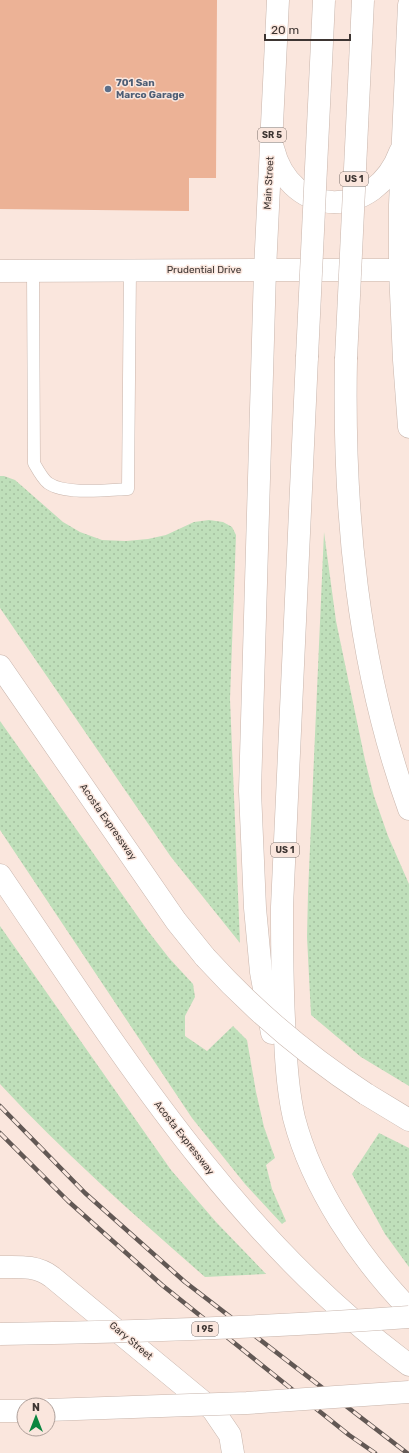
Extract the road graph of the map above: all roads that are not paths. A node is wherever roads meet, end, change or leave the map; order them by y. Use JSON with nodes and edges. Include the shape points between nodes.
{"nodes":[{"id":1,"x":278,"y":0,"type":"edge"},
{"id":2,"x":324,"y":0,"type":"edge"},
{"id":3,"x":362,"y":0,"type":"edge"},
{"id":4,"x":409,"y":5,"type":"edge"},
{"id":5,"x":271,"y":141,"type":"junction"},
{"id":6,"x":402,"y":148,"type":"junction"},
{"id":7,"x":130,"y":270,"type":"junction"},
{"id":8,"x":265,"y":270,"type":"junction"},
{"id":9,"x":404,"y":270,"type":"edge"},
{"id":10,"x":0,"y":271,"type":"edge"},
{"id":11,"x":33,"y":271,"type":"junction"},
{"id":12,"x":409,"y":427,"type":"edge"},
{"id":13,"x":0,"y":666,"type":"edge"},
{"id":14,"x":409,"y":810,"type":"edge"},
{"id":15,"x":0,"y":875,"type":"edge"},
{"id":16,"x":294,"y":1118,"type":"junction"},
{"id":17,"x":409,"y":1120,"type":"edge"},
{"id":18,"x":0,"y":1267,"type":"edge"},
{"id":19,"x":409,"y":1309,"type":"edge"},
{"id":20,"x":409,"y":1317,"type":"edge"},
{"id":21,"x":0,"y":1334,"type":"edge"},
{"id":22,"x":409,"y":1365,"type":"edge"},
{"id":23,"x":409,"y":1392,"type":"edge"},
{"id":24,"x":247,"y":1404,"type":"junction"},
{"id":25,"x":409,"y":1407,"type":"edge"},
{"id":26,"x":16,"y":1410,"type":"edge"},
{"id":27,"x":56,"y":1410,"type":"edge"},
{"id":28,"x":0,"y":1411,"type":"edge"},
{"id":29,"x":233,"y":1453,"type":"edge"}],
"edges":[{"from":1,"to":5,"type":"main road","name":"Main Street","number":"SR 5"},
{"from":2,"to":16,"type":"main road","number":"US 1","bridge":true,"via":[[282,907],[286,1056]]},
{"from":3,"to":14,"type":"main road","number":"US 1","bridge":true,"via":[[346,359],[347,475],[356,584],[368,656],[393,761]]},
{"from":4,"to":6,"type":"main road"},
{"from":5,"to":6,"type":"main road","via":[[280,167],[296,189],[312,198],[333,202],[360,197],[376,187],[394,167]]},
{"from":5,"to":8,"type":"main road","name":"Main Street","number":"SR 5"},
{"from":6,"to":9,"type":"main road","via":[[400,205]]},
{"from":7,"to":8,"type":"main road","name":"Prudential Drive"},
{"from":7,"to":11,"type":"main road","name":"Prudential Drive"},
{"from":7,"to":11,"type":"lane","via":[[128,489],[71,490],[57,488],[47,482],[34,462]]},
{"from":8,"to":9,"type":"main road","name":"Prudential Drive"},
{"from":8,"to":16,"type":"main road","name":"Main Street","via":[[250,791],[255,915],[266,1002],[279,1065]]},
{"from":9,"to":12,"type":"main road","via":[[404,360]]},
{"from":10,"to":11,"type":"main road","name":"Prudential Drive"},
{"from":13,"to":17,"type":"main road","name":"Acosta Expressway","bridge":true,"via":[[176,921],[205,957],[243,997],[324,1066]]},
{"from":15,"to":22,"type":"main road","name":"Acosta Expressway","via":[[138,1078],[212,1173],[266,1235],[320,1290],[377,1341]]},
{"from":16,"to":19,"type":"main road","number":"US 1","via":[[311,1166],[338,1216],[374,1269]]},
{"from":18,"to":29,"type":"main road","name":"Gary Street","via":[[29,1267],[45,1271],[52,1276],[213,1410],[230,1435]]},
{"from":20,"to":21,"type":"main road","number":"I 95","bridge":true,"via":[[150,1331]]},
{"from":23,"to":24,"type":"main road","bridge":true},
{"from":24,"to":25,"type":"main road","bridge":true},
{"from":24,"to":27,"type":"main road","bridge":true},
{"from":26,"to":28,"type":"main road"}]}
